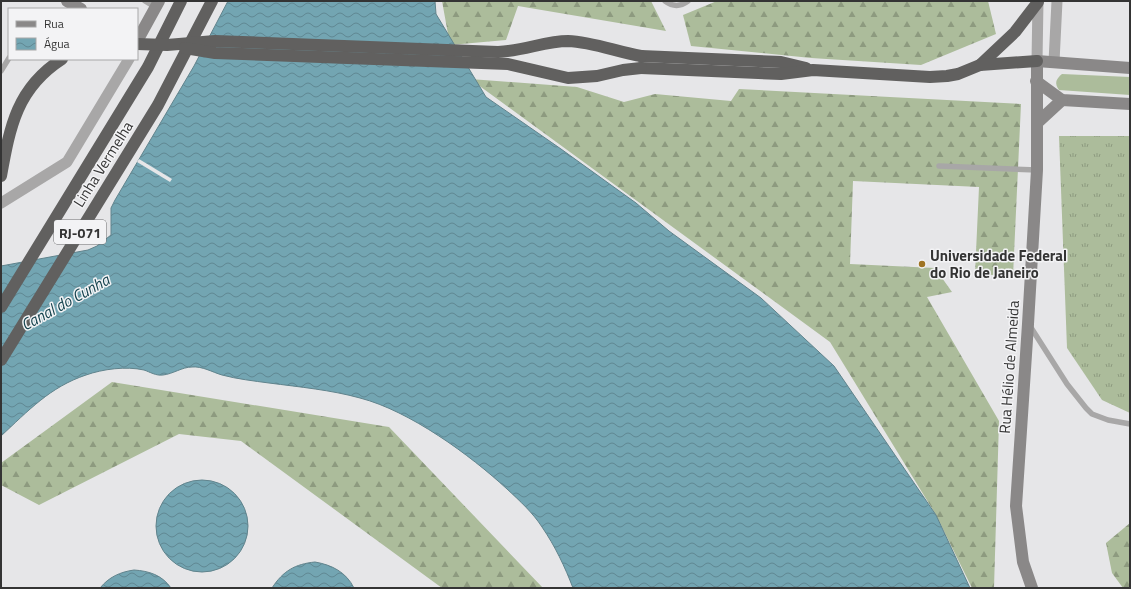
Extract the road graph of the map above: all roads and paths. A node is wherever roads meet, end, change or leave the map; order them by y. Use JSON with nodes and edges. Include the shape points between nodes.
{"nodes":[{"id":1,"x":145,"y":1,"type":"edge"},
{"id":2,"x":182,"y":1,"type":"edge"},
{"id":3,"x":212,"y":1,"type":"edge"},
{"id":4,"x":665,"y":1,"type":"edge"},
{"id":5,"x":688,"y":1,"type":"edge"},
{"id":6,"x":1057,"y":1,"type":"edge"},
{"id":7,"x":1038,"y":2,"type":"edge"},
{"id":8,"x":157,"y":4,"type":"edge"},
{"id":9,"x":138,"y":40,"type":"edge"},
{"id":10,"x":138,"y":42,"type":"edge"},
{"id":11,"x":167,"y":45,"type":"junction"},
{"id":12,"x":8,"y":60,"type":"edge"},
{"id":13,"x":61,"y":60,"type":"edge"},
{"id":14,"x":128,"y":60,"type":"edge"},
{"id":15,"x":1037,"y":61,"type":"junction"},
{"id":16,"x":1054,"y":62,"type":"junction"},
{"id":17,"x":704,"y":65,"type":"junction"},
{"id":18,"x":980,"y":65,"type":"junction"},
{"id":19,"x":1130,"y":68,"type":"edge"},
{"id":20,"x":1,"y":71,"type":"edge"},
{"id":21,"x":1036,"y":81,"type":"junction"},
{"id":22,"x":1062,"y":100,"type":"junction"},
{"id":23,"x":1130,"y":104,"type":"edge"},
{"id":24,"x":1038,"y":123,"type":"junction"},
{"id":25,"x":939,"y":166,"type":"dead end"},
{"id":26,"x":1037,"y":170,"type":"junction"},
{"id":27,"x":1,"y":176,"type":"edge"},
{"id":28,"x":1,"y":203,"type":"edge"},
{"id":29,"x":1,"y":307,"type":"edge"},
{"id":30,"x":1028,"y":324,"type":"junction"},
{"id":31,"x":1,"y":360,"type":"edge"},
{"id":32,"x":1130,"y":424,"type":"edge"},
{"id":33,"x":1032,"y":588,"type":"edge"}],
"edges":[{"from":1,"to":8,"type":"lane"},
{"from":2,"to":29,"type":"highway","name":"Linha Vermelha","number":"RJ-071","via":[[148,67]]},
{"from":3,"to":31,"type":"highway","name":"Linha Vermelha","number":"RJ-071","bridge":true,"via":[[158,105]]},
{"from":4,"to":5,"type":"lane","via":[[676,6]]},
{"from":6,"to":16,"type":"street"},
{"from":7,"to":15,"type":"street"},
{"from":7,"to":18,"type":"highway","via":[[1015,32]]},
{"from":8,"to":9,"type":"street"},
{"from":10,"to":11,"type":"highway","bridge":true},
{"from":11,"to":17,"type":"highway","bridge":true,"via":[[215,53],[508,64],[568,78],[597,76],[631,69]]},
{"from":11,"to":17,"type":"highway","bridge":true,"via":[[215,41],[498,52],[569,41],[641,56]]},
{"from":12,"to":20,"type":"lane"},
{"from":13,"to":27,"type":"highway","via":[[37,78],[24,95],[8,136]]},
{"from":14,"to":28,"type":"street","via":[[67,162]]},
{"from":15,"to":16,"type":"street"},
{"from":15,"to":18,"type":"highway"},
{"from":15,"to":21,"type":"street","name":"Rua Hélio de Almeida"},
{"from":16,"to":19,"type":"street"},
{"from":17,"to":18,"type":"highway","via":[[781,74],[813,70],[930,77],[958,74]]},
{"from":21,"to":22,"type":"street"},
{"from":21,"to":24,"type":"street","name":"Rua Hélio de Almeida"},
{"from":22,"to":23,"type":"street"},
{"from":22,"to":24,"type":"street"},
{"from":24,"to":26,"type":"street","name":"Rua Hélio de Almeida"},
{"from":25,"to":26,"type":"lane"},
{"from":26,"to":30,"type":"street","name":"Rua Hélio de Almeida"},
{"from":30,"to":32,"type":"lane","via":[[1086,408],[1097,416]]},
{"from":30,"to":33,"type":"street","name":"Rua Hélio de Almeida","via":[[1016,506],[1023,562]]}]}
